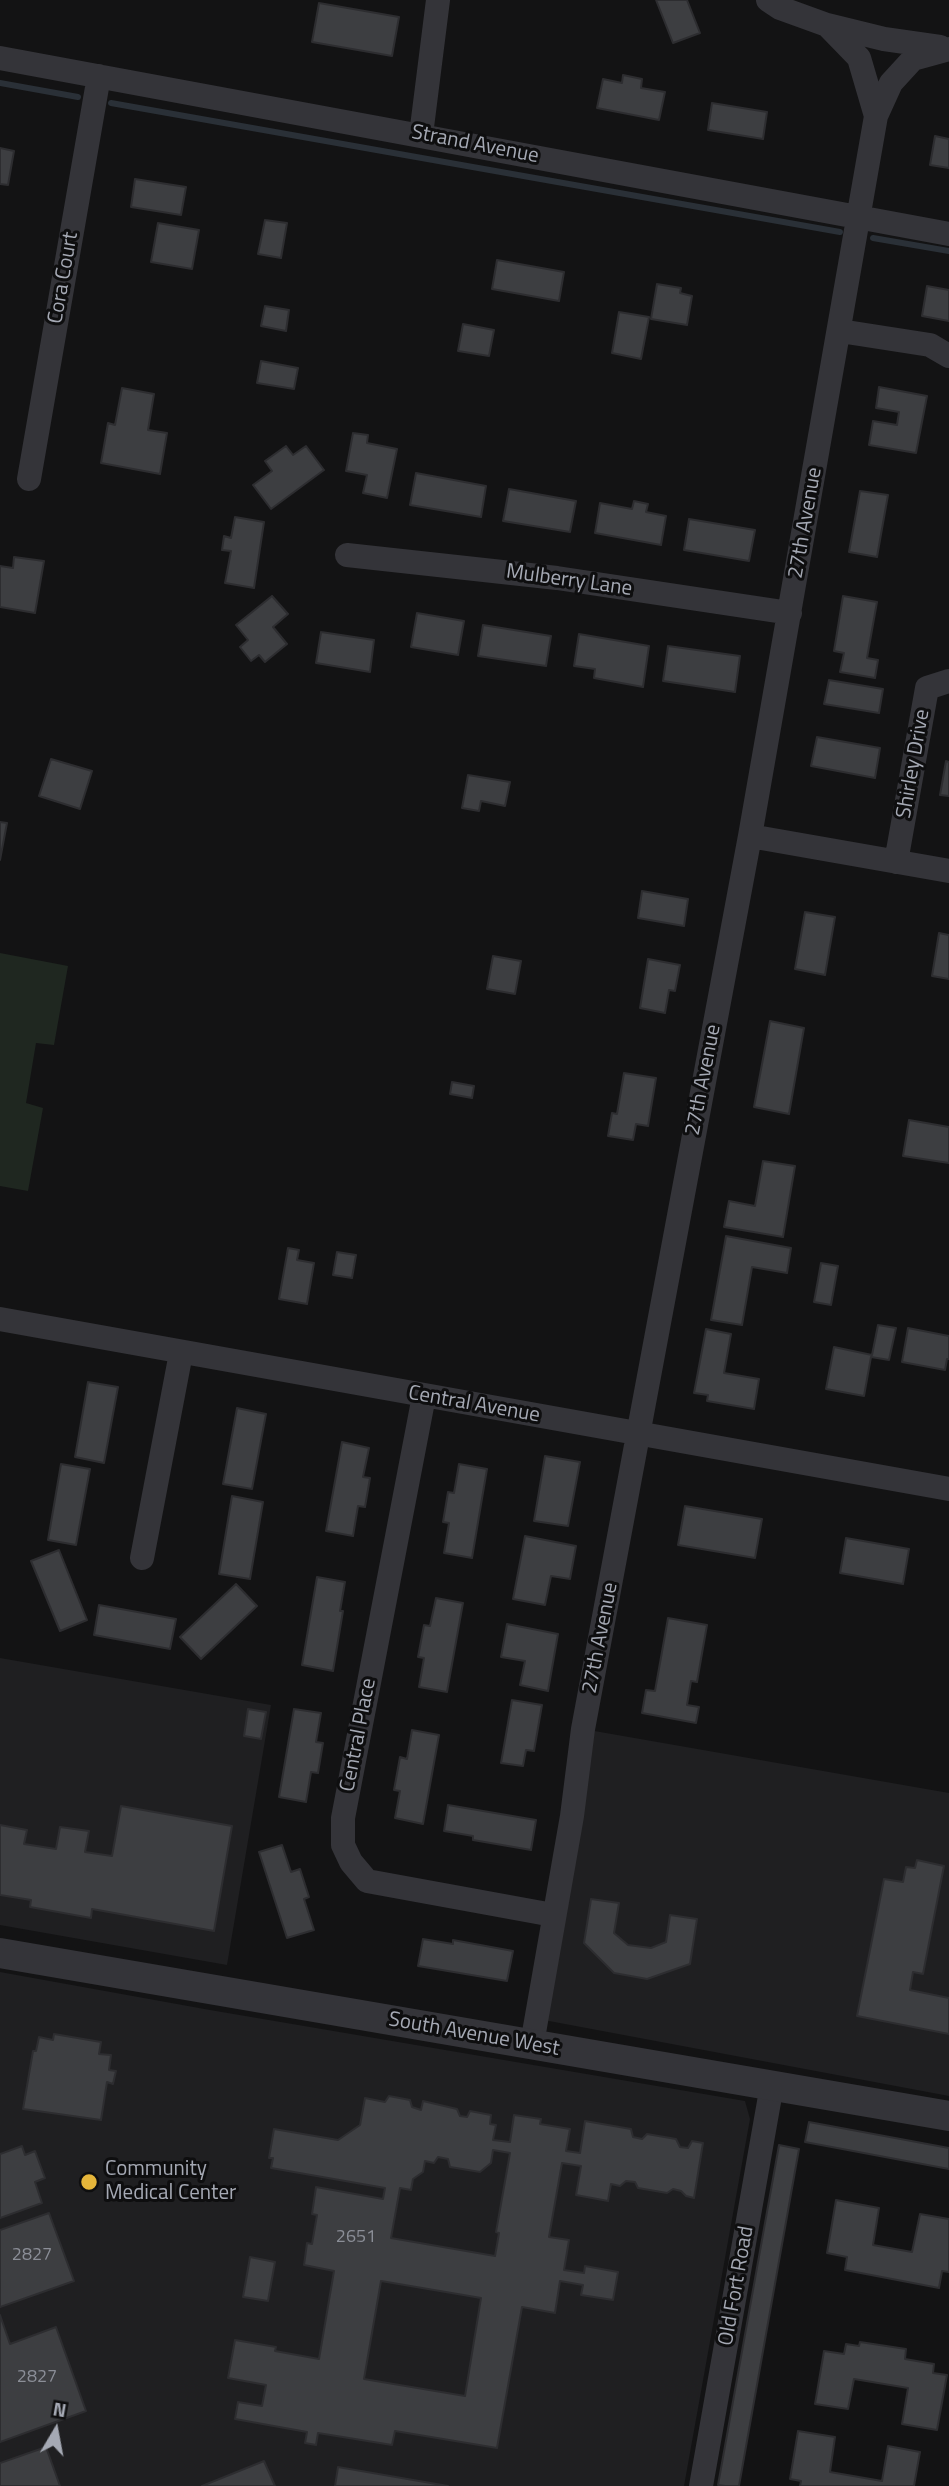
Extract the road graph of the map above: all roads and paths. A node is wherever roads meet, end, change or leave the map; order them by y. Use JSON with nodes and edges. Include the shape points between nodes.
{"nodes":[{"id":1,"x":438,"y":0,"type":"edge"},
{"id":2,"x":768,"y":0,"type":"edge"},
{"id":3,"x":827,"y":25,"type":"junction"},
{"id":4,"x":947,"y":48,"type":"edge"},
{"id":5,"x":0,"y":58,"type":"edge"},
{"id":6,"x":99,"y":76,"type":"junction"},
{"id":7,"x":876,"y":116,"type":"junction"},
{"id":8,"x":421,"y":135,"type":"junction"},
{"id":9,"x":859,"y":218,"type":"junction"},
{"id":10,"x":949,"y":233,"type":"edge"},
{"id":11,"x":840,"y":331,"type":"junction"},
{"id":12,"x":949,"y":356,"type":"edge"},
{"id":13,"x":29,"y":479,"type":"dead end"},
{"id":14,"x":347,"y":555,"type":"dead end"},
{"id":15,"x":790,"y":613,"type":"junction"},
{"id":16,"x":949,"y":681,"type":"edge"},
{"id":17,"x":750,"y":836,"type":"junction"},
{"id":18,"x":896,"y":862,"type":"junction"},
{"id":19,"x":949,"y":871,"type":"edge"},
{"id":20,"x":0,"y":1319,"type":"edge"},
{"id":21,"x":181,"y":1353,"type":"junction"},
{"id":22,"x":424,"y":1396,"type":"junction"},
{"id":23,"x":640,"y":1435,"type":"junction"},
{"id":24,"x":949,"y":1489,"type":"edge"},
{"id":25,"x":142,"y":1558,"type":"dead end"},
{"id":26,"x":553,"y":1915,"type":"junction"},
{"id":27,"x":0,"y":1953,"type":"edge"},
{"id":28,"x":532,"y":2044,"type":"junction"},
{"id":29,"x":772,"y":2085,"type":"junction"},
{"id":30,"x":949,"y":2116,"type":"edge"},
{"id":31,"x":702,"y":2486,"type":"edge"}],
"edges":[{"from":1,"to":8,"type":"street"},
{"from":2,"to":3,"type":"street","name":"27th Avenue"},
{"from":3,"to":4,"type":"street","name":"27th Avenue"},
{"from":3,"to":7,"type":"street","name":"27th Avenue","via":[[859,58]]},
{"from":4,"to":7,"type":"street","name":"27th Avenue","via":[[913,59],[891,83]]},
{"from":5,"to":6,"type":"street","name":"Strand Avenue"},
{"from":6,"to":8,"type":"street","name":"Strand Avenue"},
{"from":6,"to":13,"type":"street","name":"Cora Court"},
{"from":7,"to":9,"type":"street","name":"27th Avenue"},
{"from":8,"to":9,"type":"street","name":"Strand Avenue"},
{"from":9,"to":10,"type":"street","name":"Strand Avenue"},
{"from":9,"to":11,"type":"street","name":"27th Avenue"},
{"from":11,"to":12,"type":"street","via":[[930,345]]},
{"from":11,"to":15,"type":"street","name":"27th Avenue"},
{"from":14,"to":15,"type":"street","name":"Mulberry Lane","via":[[557,578]]},
{"from":15,"to":17,"type":"street","name":"27th Avenue"},
{"from":16,"to":18,"type":"street","name":"Shirley Drive","via":[[927,688]]},
{"from":17,"to":18,"type":"street"},
{"from":17,"to":23,"type":"street","name":"27th Avenue"},
{"from":18,"to":19,"type":"street"},
{"from":20,"to":21,"type":"street","name":"Central Avenue"},
{"from":21,"to":22,"type":"street","name":"Central Avenue"},
{"from":21,"to":25,"type":"street"},
{"from":22,"to":23,"type":"street","name":"Central Avenue"},
{"from":22,"to":26,"type":"street","name":"Central Place","via":[[342,1818],[343,1845],[367,1881]]},
{"from":23,"to":24,"type":"street","name":"Central Avenue"},
{"from":23,"to":26,"type":"street","name":"27th Avenue","via":[[583,1729]]},
{"from":26,"to":28,"type":"street","name":"27th Avenue"},
{"from":27,"to":28,"type":"street","name":"South Avenue West"},
{"from":28,"to":29,"type":"street","name":"South Avenue West"},
{"from":29,"to":30,"type":"street","name":"South Avenue West"},
{"from":29,"to":31,"type":"street","name":"Old Fort Road"}]}
